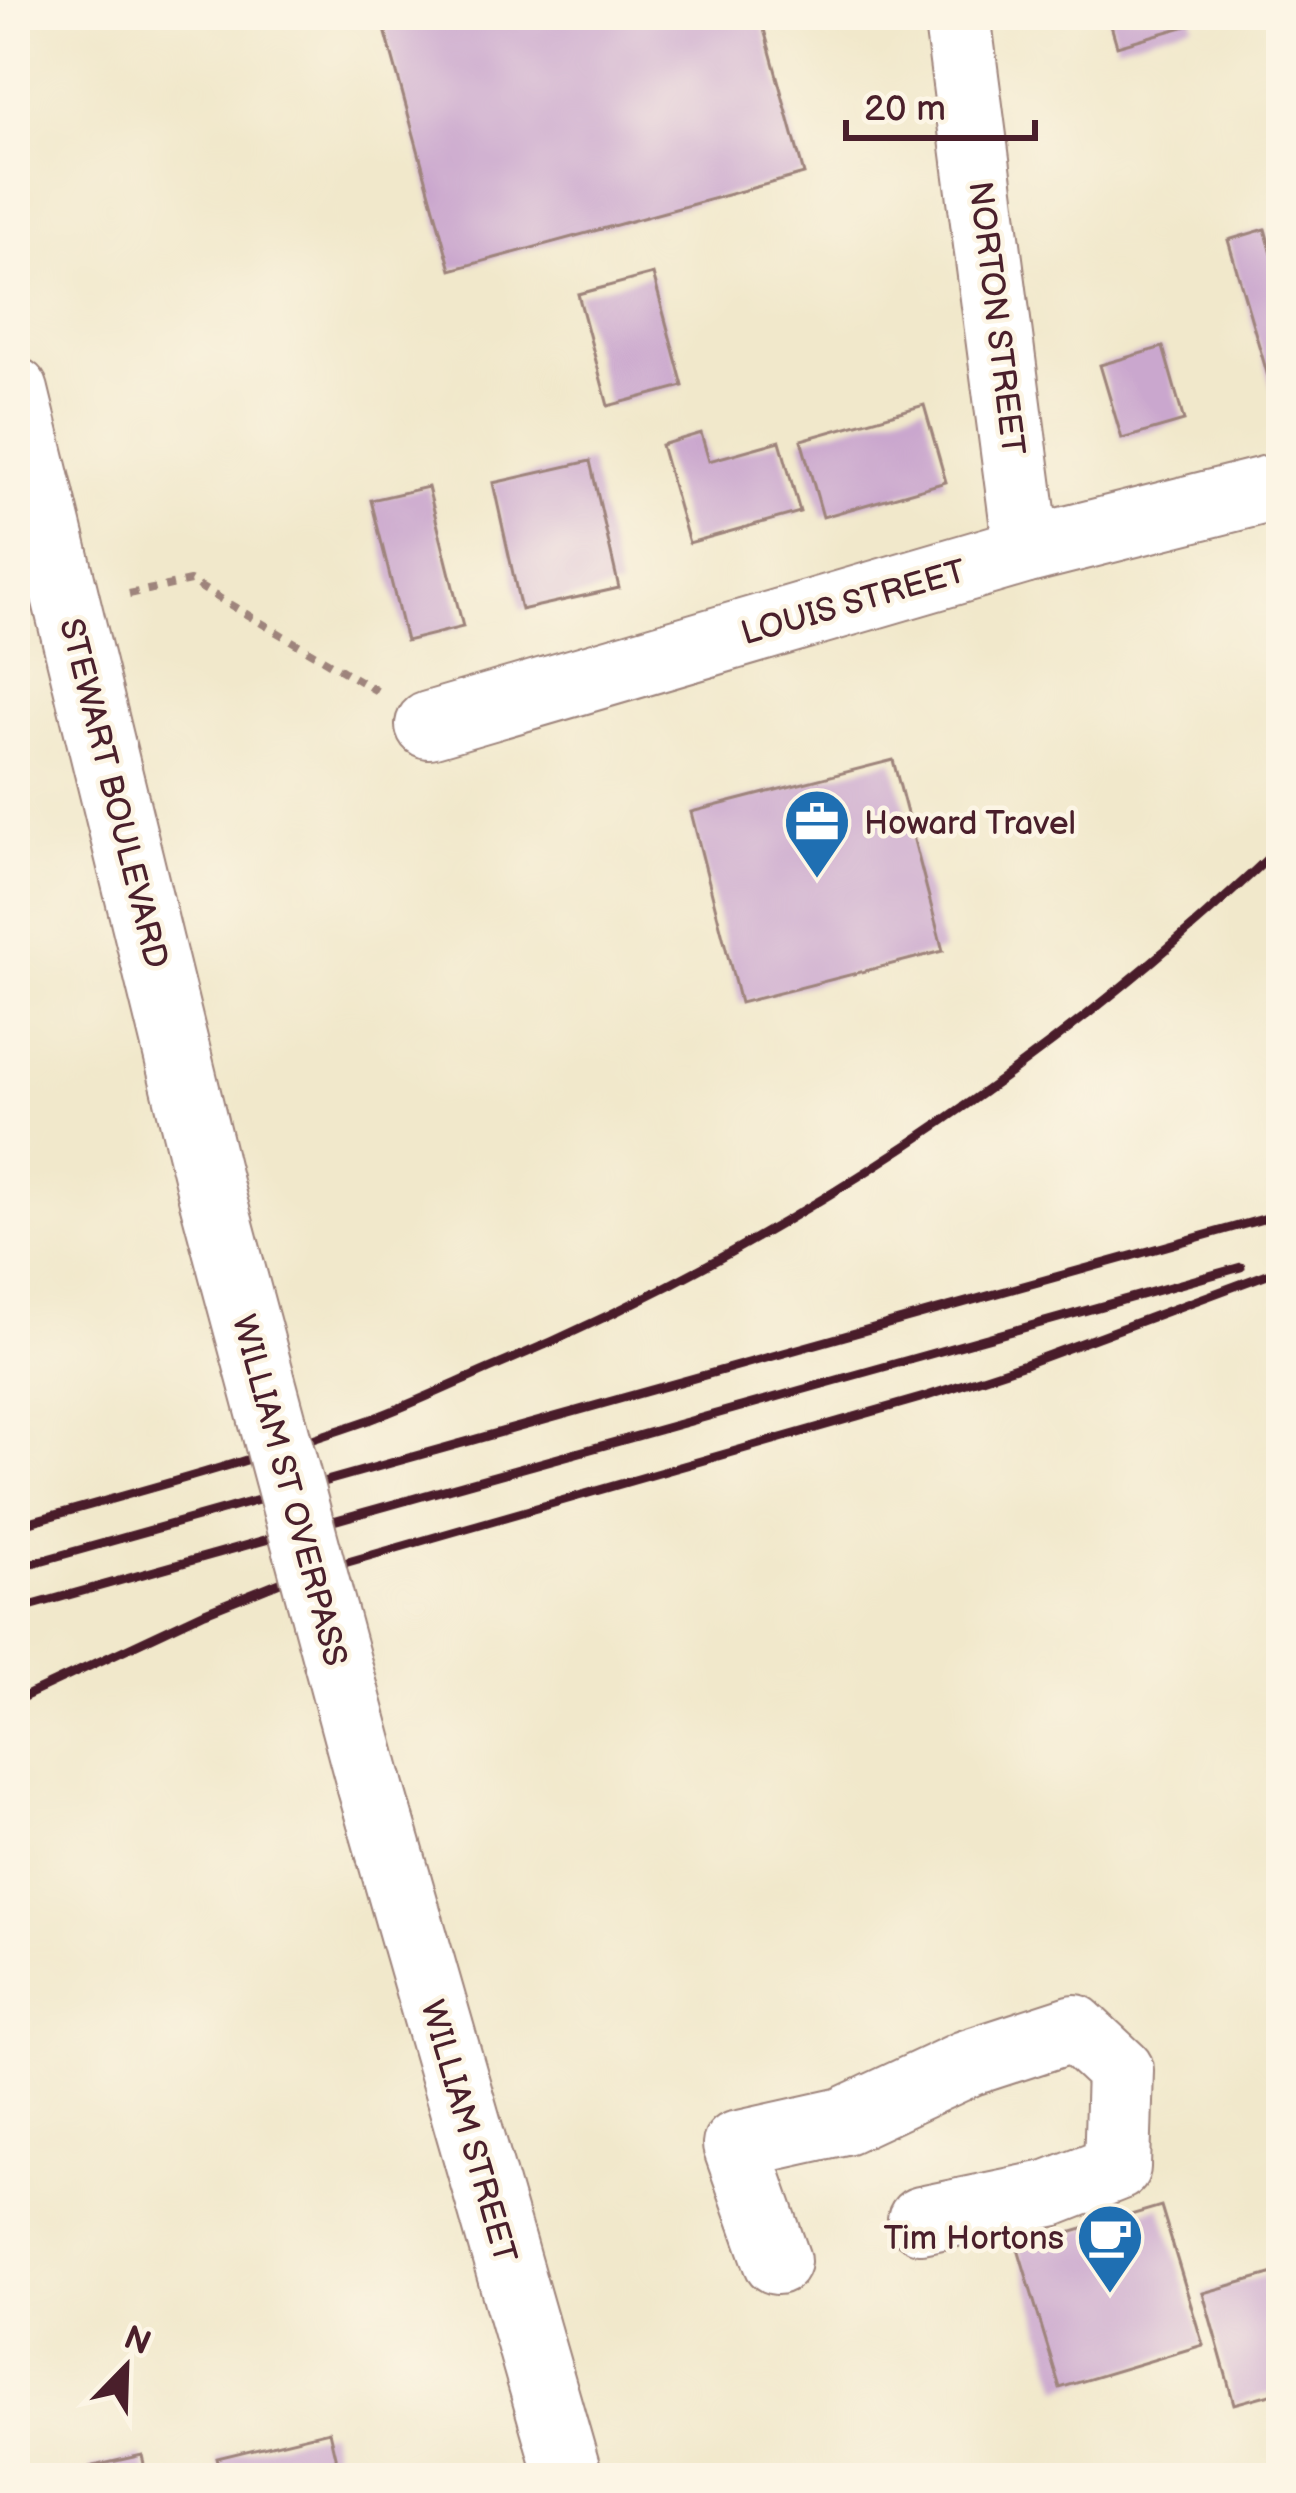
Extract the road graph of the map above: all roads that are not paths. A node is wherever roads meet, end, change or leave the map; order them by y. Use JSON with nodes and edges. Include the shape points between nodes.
{"nodes":[{"id":1,"x":957,"y":15,"type":"edge"},
{"id":2,"x":15,"y":391,"type":"edge"},
{"id":3,"x":1281,"y":486,"type":"edge"},
{"id":4,"x":1027,"y":550,"type":"junction"},
{"id":5,"x":428,"y":725,"type":"road end"},
{"id":6,"x":212,"y":1196,"type":"joint"},
{"id":7,"x":370,"y":1784,"type":"joint"},
{"id":8,"x":921,"y":2220,"type":"dead end"},
{"id":9,"x":777,"y":2261,"type":"dead end"},
{"id":10,"x":569,"y":2478,"type":"edge"}],
"edges":[{"from":1,"to":4,"type":"main road","name":"NORTON STREET"},
{"from":2,"to":6,"type":"main road","name":"STEWART BOULEVARD"},
{"from":3,"to":4,"type":"main road","name":"LOUIS STREET"},
{"from":4,"to":5,"type":"main road","name":"LOUIS STREET"},
{"from":6,"to":7,"type":"main road","name":"WILLIAM ST OVERPASS","bridge":true},
{"from":7,"to":10,"type":"main road","name":"WILLIAM STREET"},
{"from":8,"to":9,"type":"main road","via":[[1052,2193],[1118,2167],[1120,2070],[1075,2028],[968,2063],[844,2121],[736,2145]]}]}
